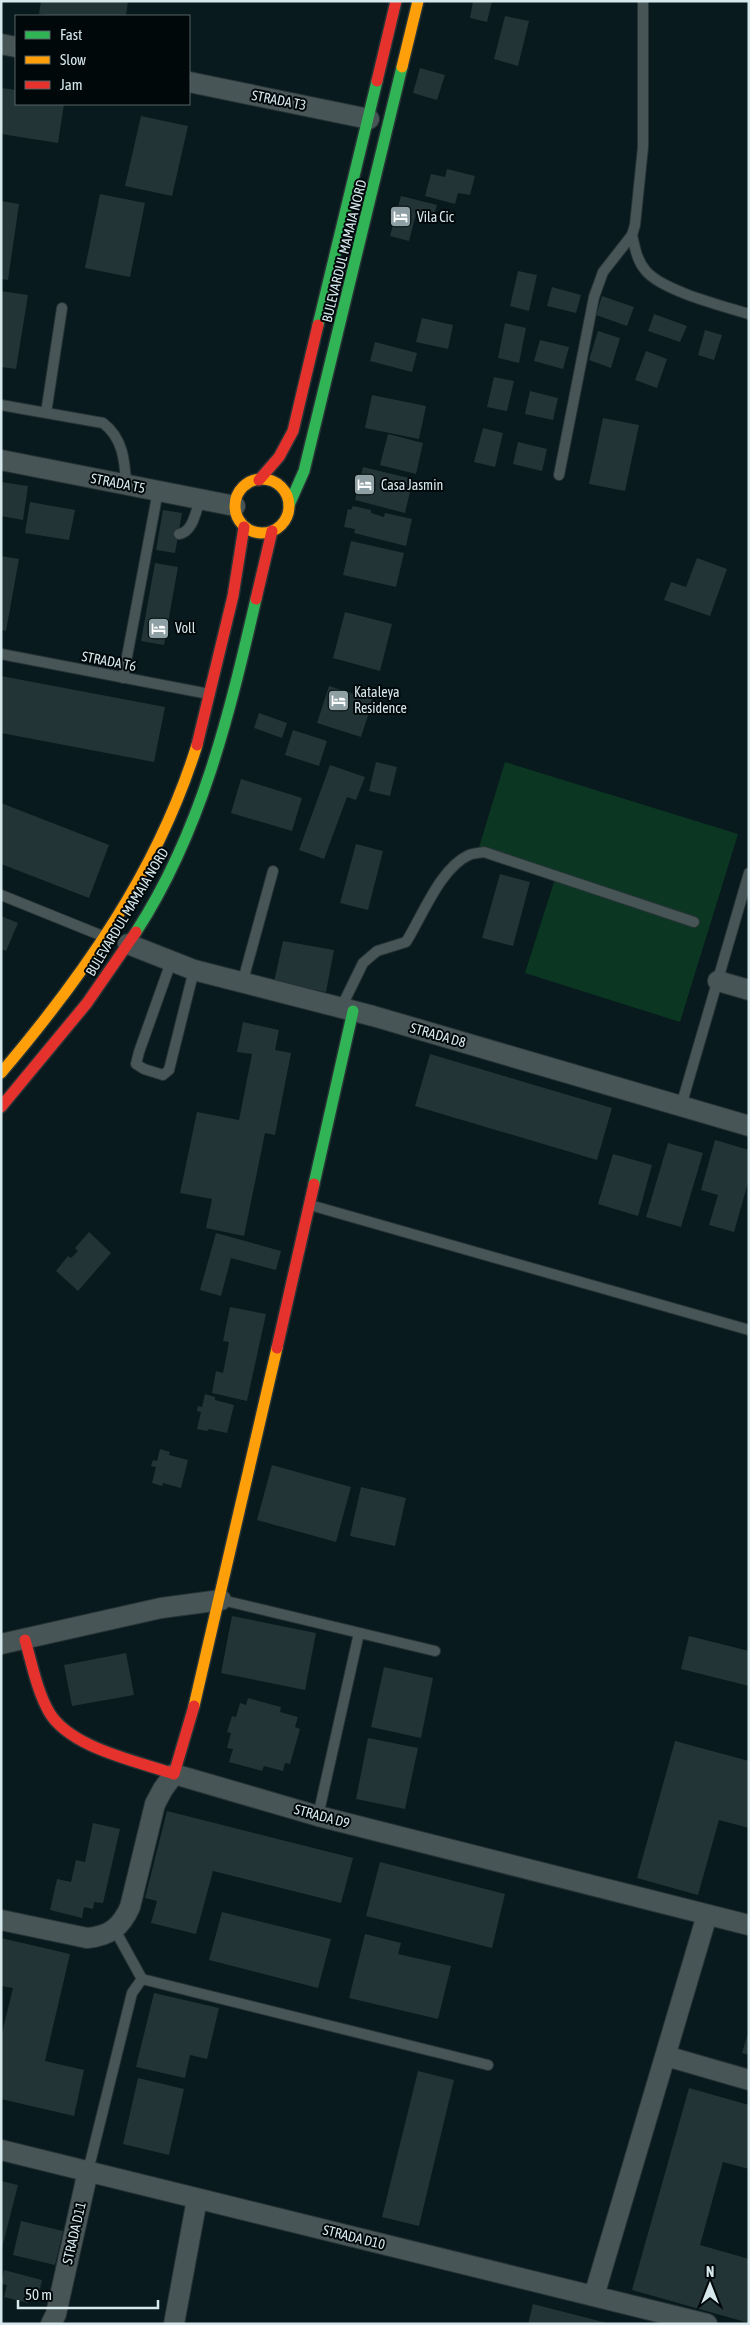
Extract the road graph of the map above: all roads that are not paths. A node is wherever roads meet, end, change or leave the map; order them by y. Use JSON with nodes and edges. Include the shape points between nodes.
{"nodes":[{"id":1,"x":396,"y":1,"type":"edge"},
{"id":2,"x":418,"y":1,"type":"edge"},
{"id":3,"x":643,"y":1,"type":"edge"},
{"id":4,"x":1,"y":44,"type":"edge"},
{"id":5,"x":15,"y":47,"type":"edge"},
{"id":6,"x":190,"y":82,"type":"edge"},
{"id":7,"x":369,"y":119,"type":"junction"},
{"id":8,"x":632,"y":235,"type":"junction"},
{"id":9,"x":62,"y":308,"type":"dead end"},
{"id":10,"x":749,"y":314,"type":"edge"},
{"id":11,"x":1,"y":405,"type":"edge"},
{"id":12,"x":46,"y":413,"type":"junction"},
{"id":13,"x":1,"y":460,"type":"edge"},
{"id":14,"x":559,"y":475,"type":"dead end"},
{"id":15,"x":259,"y":480,"type":"junction"},
{"id":16,"x":126,"y":485,"type":"junction"},
{"id":17,"x":158,"y":491,"type":"junction"},
{"id":18,"x":200,"y":499,"type":"junction"},
{"id":19,"x":289,"y":505,"type":"junction"},
{"id":20,"x":235,"y":506,"type":"junction"},
{"id":21,"x":244,"y":527,"type":"junction"},
{"id":22,"x":272,"y":531,"type":"junction"},
{"id":23,"x":179,"y":534,"type":"dead end"},
{"id":24,"x":1,"y":654,"type":"edge"},
{"id":25,"x":123,"y":678,"type":"junction"},
{"id":26,"x":211,"y":694,"type":"junction"},
{"id":27,"x":273,"y":871,"type":"dead end"},
{"id":28,"x":749,"y":873,"type":"edge"},
{"id":29,"x":1,"y":895,"type":"edge"},
{"id":30,"x":694,"y":922,"type":"dead end"},
{"id":31,"x":106,"y":937,"type":"junction"},
{"id":32,"x":128,"y":944,"type":"junction"},
{"id":33,"x":171,"y":962,"type":"junction"},
{"id":34,"x":194,"y":970,"type":"junction"},
{"id":35,"x":718,"y":981,"type":"junction"},
{"id":36,"x":242,"y":984,"type":"junction"},
{"id":37,"x":749,"y":990,"type":"edge"},
{"id":38,"x":347,"y":1009,"type":"junction"},
{"id":39,"x":1,"y":1073,"type":"edge"},
{"id":40,"x":681,"y":1106,"type":"junction"},
{"id":41,"x":1,"y":1107,"type":"edge"},
{"id":42,"x":749,"y":1126,"type":"edge"},
{"id":43,"x":310,"y":1205,"type":"junction"},
{"id":44,"x":749,"y":1330,"type":"edge"},
{"id":45,"x":220,"y":1600,"type":"junction"},
{"id":46,"x":359,"y":1633,"type":"junction"},
{"id":47,"x":25,"y":1640,"type":"junction"},
{"id":48,"x":1,"y":1644,"type":"edge"},
{"id":49,"x":436,"y":1651,"type":"dead end"},
{"id":50,"x":174,"y":1774,"type":"junction"},
{"id":51,"x":318,"y":1816,"type":"junction"},
{"id":52,"x":708,"y":1916,"type":"junction"},
{"id":53,"x":1,"y":1920,"type":"edge"},
{"id":54,"x":749,"y":1925,"type":"edge"},
{"id":55,"x":115,"y":1930,"type":"junction"},
{"id":56,"x":142,"y":1978,"type":"junction"},
{"id":57,"x":666,"y":2056,"type":"junction"},
{"id":58,"x":488,"y":2064,"type":"dead end"},
{"id":59,"x":749,"y":2080,"type":"edge"},
{"id":60,"x":1,"y":2150,"type":"edge"},
{"id":61,"x":88,"y":2171,"type":"junction"},
{"id":62,"x":197,"y":2199,"type":"junction"},
{"id":63,"x":594,"y":2296,"type":"junction"},
{"id":64,"x":51,"y":2324,"type":"edge"},
{"id":65,"x":174,"y":2324,"type":"edge"},
{"id":66,"x":707,"y":2324,"type":"edge"}],
"edges":[{"from":1,"to":7,"type":"main road","name":"BULEVARDUL MAMAIA NORD"},
{"from":2,"to":19,"type":"main road","name":"BULEVARDUL MAMAIA NORD","via":[[306,462]]},
{"from":3,"to":8,"type":"lane","via":[[643,146],[636,225]]},
{"from":4,"to":5,"type":"street"},
{"from":6,"to":7,"type":"street","name":"STRADA T3"},
{"from":7,"to":15,"type":"main road","name":"BULEVARDUL MAMAIA NORD","via":[[293,431],[275,464]]},
{"from":8,"to":10,"type":"lane","via":[[641,264],[647,273],[664,285]]},
{"from":8,"to":14,"type":"lane","via":[[603,272],[594,296]]},
{"from":9,"to":12,"type":"lane"},
{"from":11,"to":12,"type":"lane"},
{"from":12,"to":16,"type":"lane","via":[[103,423],[114,431],[125,460]]},
{"from":13,"to":16,"type":"street","name":"STRADA T5"},
{"from":15,"to":19,"type":"main road","via":[[279,486]]},
{"from":15,"to":20,"type":"main road","via":[[244,486]]},
{"from":16,"to":17,"type":"street","name":"STRADA T5"},
{"from":17,"to":18,"type":"street","name":"STRADA T5"},
{"from":17,"to":25,"type":"lane","via":[[155,530]]},
{"from":18,"to":20,"type":"street","name":"STRADA T5"},
{"from":18,"to":23,"type":"lane","via":[[188,529]]},
{"from":19,"to":22,"type":"main road","via":[[282,524]]},
{"from":20,"to":21,"type":"main road"},
{"from":21,"to":22,"type":"main road","via":[[253,532]]},
{"from":21,"to":26,"type":"main road","name":"BULEVARDUL MAMAIA NORD","via":[[238,573]]},
{"from":22,"to":32,"type":"main road","name":"BULEVARDUL MAMAIA NORD","via":[[218,754],[182,850]]},
{"from":24,"to":25,"type":"lane","name":"STRADA T6"},
{"from":25,"to":26,"type":"lane","name":"STRADA T6"},
{"from":26,"to":31,"type":"main road","name":"BULEVARDUL MAMAIA NORD","via":[[196,749],[162,840]]},
{"from":27,"to":36,"type":"lane"},
{"from":28,"to":35,"type":"lane"},
{"from":29,"to":31,"type":"lane"},
{"from":30,"to":38,"type":"lane","via":[[484,852],[469,856],[458,864],[434,890],[406,942],[377,951],[362,963]]},
{"from":31,"to":39,"type":"main road","name":"BULEVARDUL MAMAIA NORD","via":[[84,971]]},
{"from":32,"to":33,"type":"street","name":"STRADA D8"},
{"from":32,"to":41,"type":"main road","name":"BULEVARDUL MAMAIA NORD","via":[[82,1010]]},
{"from":33,"to":34,"type":"street","name":"STRADA D8"},
{"from":33,"to":34,"type":"lane","via":[[139,1052],[136,1064],[144,1069],[163,1075],[170,1070]]},
{"from":34,"to":36,"type":"street","name":"STRADA D8"},
{"from":35,"to":37,"type":"street"},
{"from":35,"to":40,"type":"lane"},
{"from":36,"to":38,"type":"street","name":"STRADA D8"},
{"from":38,"to":40,"type":"street","name":"STRADA D8"},
{"from":38,"to":43,"type":"main road"},
{"from":40,"to":42,"type":"street","name":"STRADA D8"},
{"from":43,"to":44,"type":"lane"},
{"from":43,"to":45,"type":"main road"},
{"from":45,"to":46,"type":"lane"},
{"from":45,"to":47,"type":"street","via":[[161,1608]]},
{"from":45,"to":50,"type":"main road","via":[[199,1691]]},
{"from":46,"to":49,"type":"lane"},
{"from":46,"to":51,"type":"lane"},
{"from":47,"to":48,"type":"street"},
{"from":47,"to":50,"type":"main road","via":[[42,1695],[53,1718],[76,1737]]},
{"from":50,"to":51,"type":"street","name":"STRADA D9"},
{"from":50,"to":55,"type":"street","via":[[155,1804],[130,1907],[124,1921]]},
{"from":51,"to":52,"type":"street","name":"STRADA D9"},
{"from":52,"to":54,"type":"street","name":"STRADA D9"},
{"from":52,"to":57,"type":"street"},
{"from":53,"to":55,"type":"street","via":[[87,1938],[100,1937]]},
{"from":55,"to":56,"type":"lane"},
{"from":56,"to":58,"type":"lane"},
{"from":56,"to":61,"type":"lane","via":[[132,1993]]},
{"from":57,"to":59,"type":"street"},
{"from":57,"to":63,"type":"street"},
{"from":60,"to":61,"type":"street","name":"STRADA D10"},
{"from":61,"to":62,"type":"street","name":"STRADA D10"},
{"from":61,"to":64,"type":"street","name":"STRADA D11","via":[[56,2314]]},
{"from":62,"to":63,"type":"street","name":"STRADA D10"},
{"from":62,"to":65,"type":"street"},
{"from":63,"to":66,"type":"street","name":"STRADA D10"}]}
